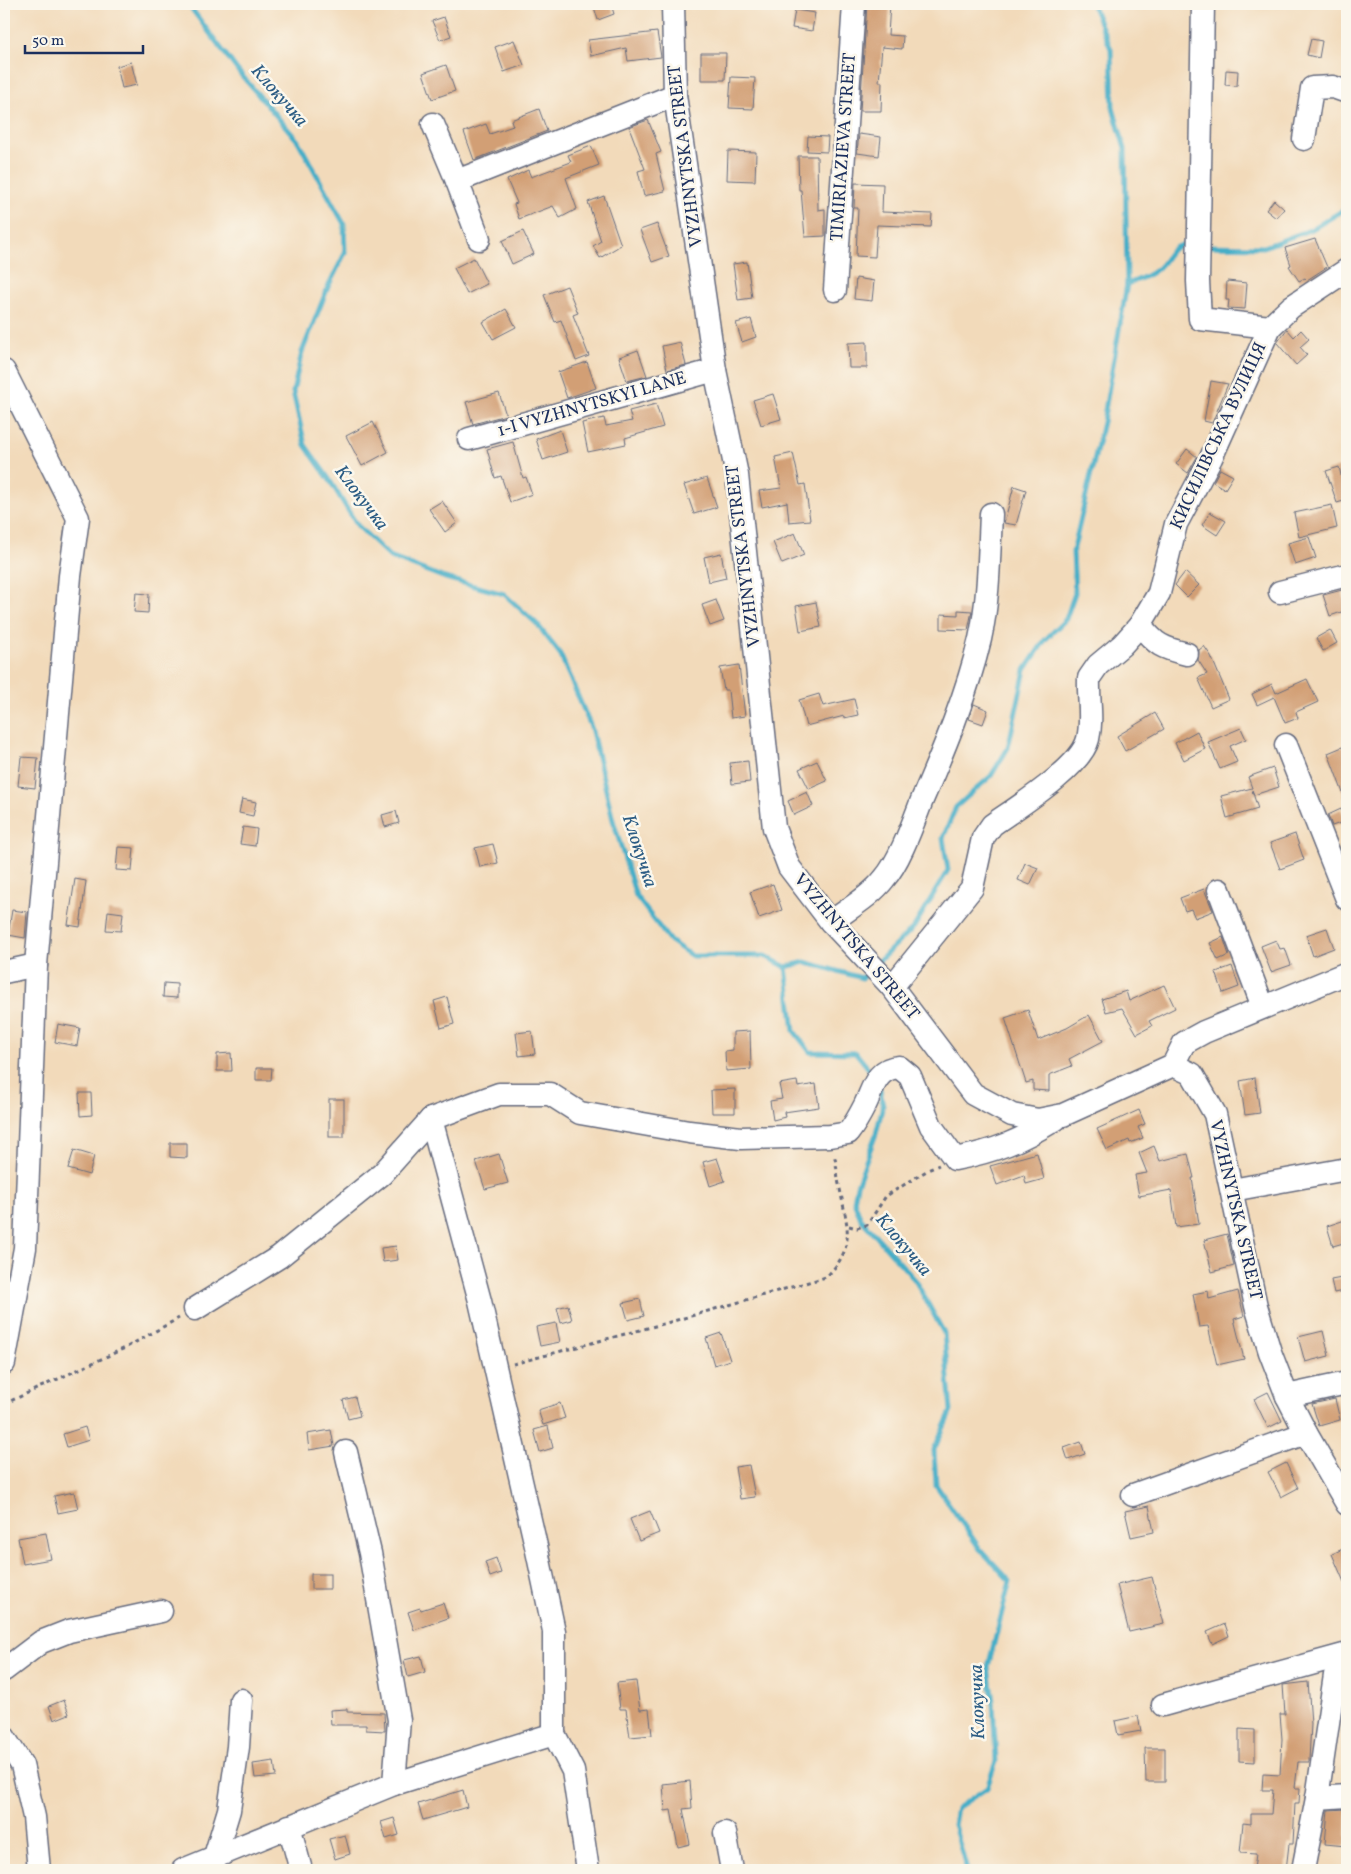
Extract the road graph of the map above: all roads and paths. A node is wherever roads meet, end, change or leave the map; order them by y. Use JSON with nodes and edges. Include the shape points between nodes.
{"nodes":[{"id":1,"x":673,"y":4,"type":"edge"},
{"id":2,"x":854,"y":4,"type":"edge"},
{"id":3,"x":1202,"y":4,"type":"edge"},
{"id":4,"x":1347,"y":92,"type":"edge"},
{"id":5,"x":675,"y":95,"type":"junction"},
{"id":6,"x":433,"y":124,"type":"dead end"},
{"id":7,"x":1304,"y":140,"type":"dead end"},
{"id":8,"x":457,"y":181,"type":"junction"},
{"id":9,"x":479,"y":239,"type":"dead end"},
{"id":10,"x":1347,"y":270,"type":"edge"},
{"id":11,"x":835,"y":290,"type":"dead end"},
{"id":12,"x":1270,"y":327,"type":"junction"},
{"id":13,"x":714,"y":370,"type":"junction"},
{"id":14,"x":4,"y":371,"type":"edge"},
{"id":15,"x":468,"y":439,"type":"dead end"},
{"id":16,"x":991,"y":514,"type":"dead end"},
{"id":17,"x":1347,"y":575,"type":"edge"},
{"id":18,"x":1280,"y":592,"type":"dead end"},
{"id":19,"x":1140,"y":624,"type":"junction"},
{"id":20,"x":1187,"y":654,"type":"dead end"},
{"id":21,"x":1286,"y":744,"type":"dead end"},
{"id":22,"x":1219,"y":890,"type":"dead end"},
{"id":23,"x":1347,"y":899,"type":"edge"},
{"id":24,"x":831,"y":922,"type":"junction"},
{"id":25,"x":36,"y":965,"type":"junction"},
{"id":26,"x":4,"y":972,"type":"edge"},
{"id":27,"x":1347,"y":973,"type":"edge"},
{"id":28,"x":888,"y":983,"type":"junction"},
{"id":29,"x":1263,"y":1007,"type":"junction"},
{"id":30,"x":1173,"y":1065,"type":"junction"},
{"id":31,"x":1064,"y":1115,"type":"junction"},
{"id":32,"x":431,"y":1119,"type":"junction"},
{"id":33,"x":830,"y":1136,"type":"junction"},
{"id":34,"x":955,"y":1159,"type":"junction"},
{"id":35,"x":1347,"y":1169,"type":"edge"},
{"id":36,"x":1232,"y":1190,"type":"junction"},
{"id":37,"x":849,"y":1226,"type":"junction"},
{"id":38,"x":195,"y":1309,"type":"joint"},
{"id":39,"x":4,"y":1363,"type":"edge"},
{"id":40,"x":496,"y":1368,"type":"junction"},
{"id":41,"x":1347,"y":1382,"type":"edge"},
{"id":42,"x":1287,"y":1396,"type":"junction"},
{"id":43,"x":4,"y":1404,"type":"edge"},
{"id":44,"x":1306,"y":1433,"type":"junction"},
{"id":45,"x":346,"y":1452,"type":"dead end"},
{"id":46,"x":1133,"y":1495,"type":"dead end"},
{"id":47,"x":1347,"y":1504,"type":"edge"},
{"id":48,"x":161,"y":1611,"type":"dead end"},
{"id":49,"x":1347,"y":1655,"type":"edge"},
{"id":50,"x":4,"y":1670,"type":"edge"},
{"id":51,"x":240,"y":1700,"type":"dead end"},
{"id":52,"x":1163,"y":1705,"type":"dead end"},
{"id":53,"x":554,"y":1734,"type":"junction"},
{"id":54,"x":4,"y":1736,"type":"edge"},
{"id":55,"x":394,"y":1784,"type":"junction"},
{"id":56,"x":1347,"y":1796,"type":"edge"},
{"id":57,"x":1317,"y":1798,"type":"junction"},
{"id":58,"x":289,"y":1826,"type":"junction"},
{"id":59,"x":725,"y":1833,"type":"dead end"},
{"id":60,"x":215,"y":1856,"type":"junction"},
{"id":61,"x":39,"y":1870,"type":"edge"},
{"id":62,"x":183,"y":1870,"type":"edge"},
{"id":63,"x":301,"y":1870,"type":"edge"},
{"id":64,"x":588,"y":1870,"type":"edge"},
{"id":65,"x":732,"y":1870,"type":"edge"},
{"id":66,"x":1303,"y":1870,"type":"edge"}],
"edges":[{"from":1,"to":5,"type":"street","name":"VYZHNYTSKA STREET"},
{"from":2,"to":11,"type":"street","name":"TIMIRIAZIEVA STREET"},
{"from":3,"to":12,"type":"street","via":[[1200,319]]},
{"from":4,"to":7,"type":"street","via":[[1333,87],[1312,88]]},
{"from":5,"to":8,"type":"street"},
{"from":5,"to":13,"type":"street","name":"VYZHNYTSKA STREET"},
{"from":6,"to":8,"type":"street"},
{"from":8,"to":9,"type":"street"},
{"from":10,"to":12,"type":"street","name":"КИСИЛІВСЬКА ВУЛИЦЯ","via":[[1291,307]]},
{"from":12,"to":19,"type":"street","name":"КИСИЛІВСЬКА ВУЛИЦЯ","via":[[1211,458],[1176,524],[1159,593]]},
{"from":13,"to":15,"type":"street","name":"1-I VYZHNYTSKYI LANE"},
{"from":13,"to":24,"type":"street","name":"VYZHNYTSKA STREET","via":[[737,475],[774,828],[789,867]]},
{"from":14,"to":25,"type":"street","via":[[78,518],[70,576]]},
{"from":16,"to":24,"type":"street","via":[[980,639],[964,692],[927,788],[885,879]]},
{"from":17,"to":18,"type":"street"},
{"from":19,"to":20,"type":"street","via":[[1158,645]]},
{"from":19,"to":28,"type":"street","name":"КИСИЛІВСЬКА ВУЛИЦЯ","via":[[1088,678],[1092,710],[1088,741],[1074,763],[992,825],[983,838],[972,888]]},
{"from":21,"to":23,"type":"street"},
{"from":22,"to":29,"type":"street"},
{"from":24,"to":28,"type":"street","name":"VYZHNYTSKA STREET"},
{"from":25,"to":26,"type":"street"},
{"from":25,"to":39,"type":"street","via":[[25,1248]]},
{"from":27,"to":29,"type":"street"},
{"from":28,"to":31,"type":"street","name":"VYZHNYTSKA STREET","via":[[973,1094],[1012,1115],[1038,1120]]},
{"from":29,"to":30,"type":"street","via":[[1184,1043]]},
{"from":30,"to":31,"type":"street","name":"VYZHNYTSKA STREET"},
{"from":30,"to":36,"type":"street","name":"VYZHNYTSKA STREET","via":[[1192,1074],[1215,1114]]},
{"from":31,"to":34,"type":"street","via":[[1022,1140]]},
{"from":32,"to":33,"type":"street","via":[[499,1094],[550,1094],[580,1113],[689,1132],[742,1138]]},
{"from":32,"to":38,"type":"street","via":[[382,1174],[287,1251]]},
{"from":32,"to":40,"type":"street"},
{"from":33,"to":34,"type":"street","via":[[848,1133],[878,1077],[899,1067],[910,1076],[931,1126]]},
{"from":33,"to":37,"type":"path"},
{"from":34,"to":37,"type":"path","via":[[928,1170],[886,1196],[867,1224],[858,1228]]},
{"from":35,"to":36,"type":"street"},
{"from":36,"to":42,"type":"street","name":"VYZHNYTSKA STREET","via":[[1256,1306]]},
{"from":37,"to":40,"type":"path","via":[[844,1251],[837,1266],[826,1277]]},
{"from":38,"to":43,"type":"path","via":[[125,1348]]},
{"from":40,"to":53,"type":"street","via":[[554,1631]]},
{"from":41,"to":42,"type":"street"},
{"from":42,"to":44,"type":"street","name":"VYZHNYTSKA STREET"},
{"from":44,"to":46,"type":"street"},
{"from":44,"to":47,"type":"street","name":"VYZHNYTSKA STREET"},
{"from":45,"to":55,"type":"street","via":[[370,1553],[399,1720]]},
{"from":48,"to":50,"type":"street","via":[[69,1631],[41,1642]]},
{"from":49,"to":52,"type":"street"},
{"from":49,"to":57,"type":"street","via":[[1335,1675]]},
{"from":51,"to":60,"type":"street","via":[[230,1810]]},
{"from":53,"to":55,"type":"street"},
{"from":53,"to":64,"type":"street","via":[[573,1771]]},
{"from":54,"to":61,"type":"street","via":[[22,1765],[34,1817]]},
{"from":55,"to":58,"type":"street"},
{"from":56,"to":57,"type":"street"},
{"from":57,"to":66,"type":"street"},
{"from":58,"to":60,"type":"street"},
{"from":58,"to":63,"type":"street"},
{"from":59,"to":65,"type":"street"},
{"from":60,"to":62,"type":"street"}]}
